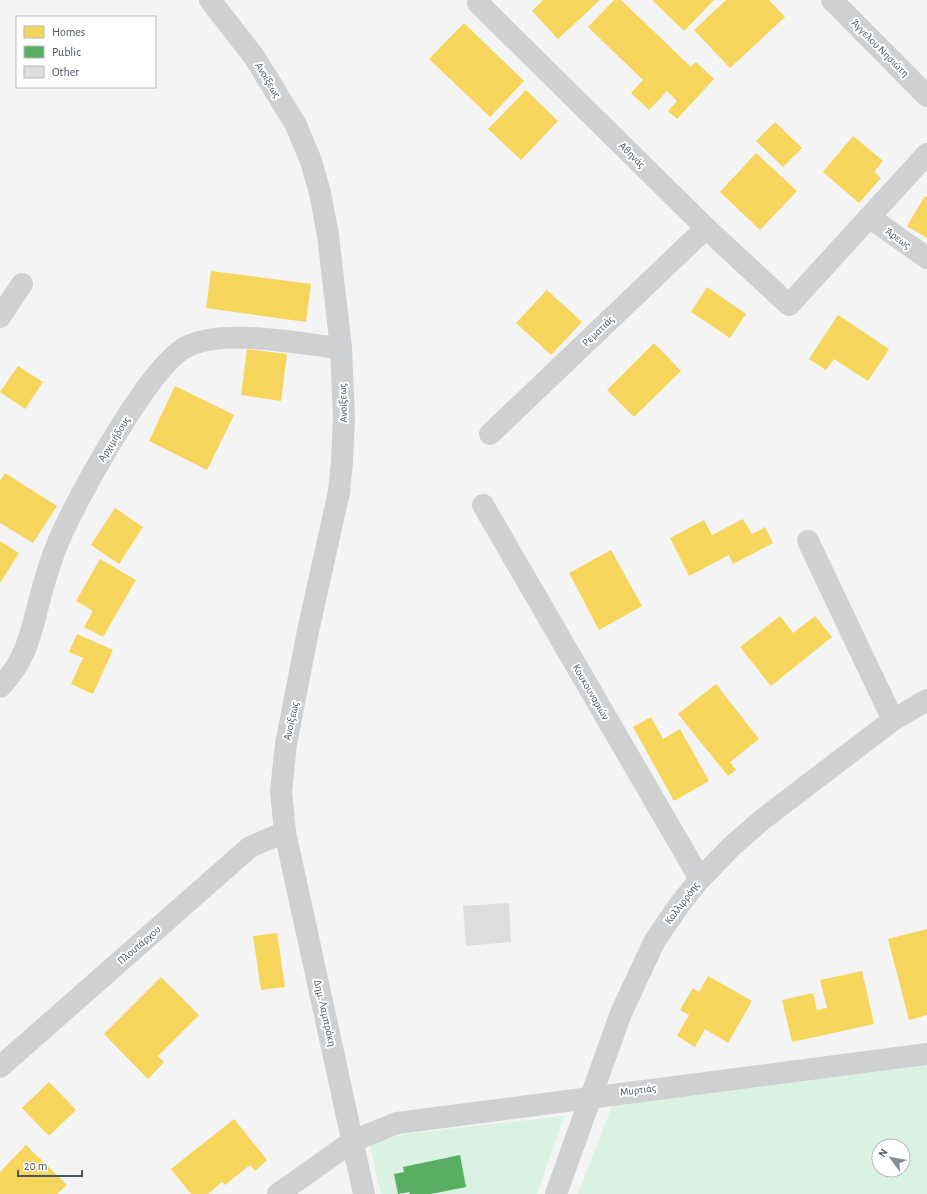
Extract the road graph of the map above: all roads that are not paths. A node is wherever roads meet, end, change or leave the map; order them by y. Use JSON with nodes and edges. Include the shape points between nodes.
{"nodes":[{"id":1,"x":210,"y":0,"type":"edge"},
{"id":2,"x":832,"y":0,"type":"edge"},
{"id":3,"x":479,"y":1,"type":"edge"},
{"id":4,"x":927,"y":96,"type":"edge"},
{"id":5,"x":927,"y":154,"type":"edge"},
{"id":6,"x":869,"y":217,"type":"junction"},
{"id":7,"x":706,"y":228,"type":"junction"},
{"id":8,"x":927,"y":258,"type":"edge"},
{"id":9,"x":22,"y":284,"type":"dead end"},
{"id":10,"x":0,"y":317,"type":"edge"},
{"id":11,"x":341,"y":348,"type":"junction"},
{"id":12,"x":490,"y":434,"type":"dead end"},
{"id":13,"x":483,"y":505,"type":"dead end"},
{"id":14,"x":808,"y":541,"type":"dead end"},
{"id":15,"x":0,"y":687,"type":"edge"},
{"id":16,"x":927,"y":700,"type":"edge"},
{"id":17,"x":893,"y":720,"type":"junction"},
{"id":18,"x":285,"y":832,"type":"junction"},
{"id":19,"x":700,"y":879,"type":"junction"},
{"id":20,"x":927,"y":1054,"type":"edge"},
{"id":21,"x":0,"y":1067,"type":"edge"},
{"id":22,"x":591,"y":1096,"type":"junction"},
{"id":23,"x":353,"y":1141,"type":"junction"},
{"id":24,"x":278,"y":1194,"type":"edge"},
{"id":25,"x":364,"y":1194,"type":"edge"},
{"id":26,"x":556,"y":1194,"type":"edge"}],
"edges":[{"from":1,"to":11,"type":"street","name":"Ανοίξεως","via":[[255,58],[296,125],[311,161],[328,234]]},
{"from":2,"to":4,"type":"street","name":"Άγγελου Νησιώτη"},
{"from":3,"to":7,"type":"street","name":"Αθηνάς"},
{"from":5,"to":6,"type":"street"},
{"from":6,"to":7,"type":"street","name":"Αθηνάς","via":[[789,305]]},
{"from":6,"to":8,"type":"street","name":"Άρεως"},
{"from":7,"to":12,"type":"street","name":"Ρεματιάς"},
{"from":9,"to":10,"type":"street"},
{"from":11,"to":15,"type":"street","name":"Αρχιμήδους","via":[[242,338],[217,338],[188,346],[165,364],[143,392],[99,463],[63,530],[45,581],[28,647],[19,665]]},
{"from":11,"to":18,"type":"street","name":"Ανοίξεως","via":[[344,424],[339,492],[286,744],[281,791]]},
{"from":13,"to":19,"type":"street","name":"Κουκουναριών"},
{"from":14,"to":17,"type":"street"},
{"from":16,"to":17,"type":"street","name":"Καλλιρρόης"},
{"from":17,"to":19,"type":"street","name":"Καλλιρρόης","via":[[763,819]]},
{"from":18,"to":21,"type":"street","name":"Πλουτάρχου","via":[[250,847]]},
{"from":18,"to":23,"type":"street","name":"Δημ. Λαμπράκη"},
{"from":19,"to":22,"type":"street","name":"Καλλιρρόης","via":[[655,940],[621,1013]]},
{"from":20,"to":22,"type":"street","name":"Μυρτιάς"},
{"from":22,"to":23,"type":"street","name":"Μυρτιάς","via":[[397,1123]]},
{"from":22,"to":26,"type":"street","name":"Καλλιρρόης"},
{"from":23,"to":24,"type":"street","name":"Μυρτιάς"},
{"from":23,"to":25,"type":"street","name":"Δημ. Λαμπράκη"}]}
